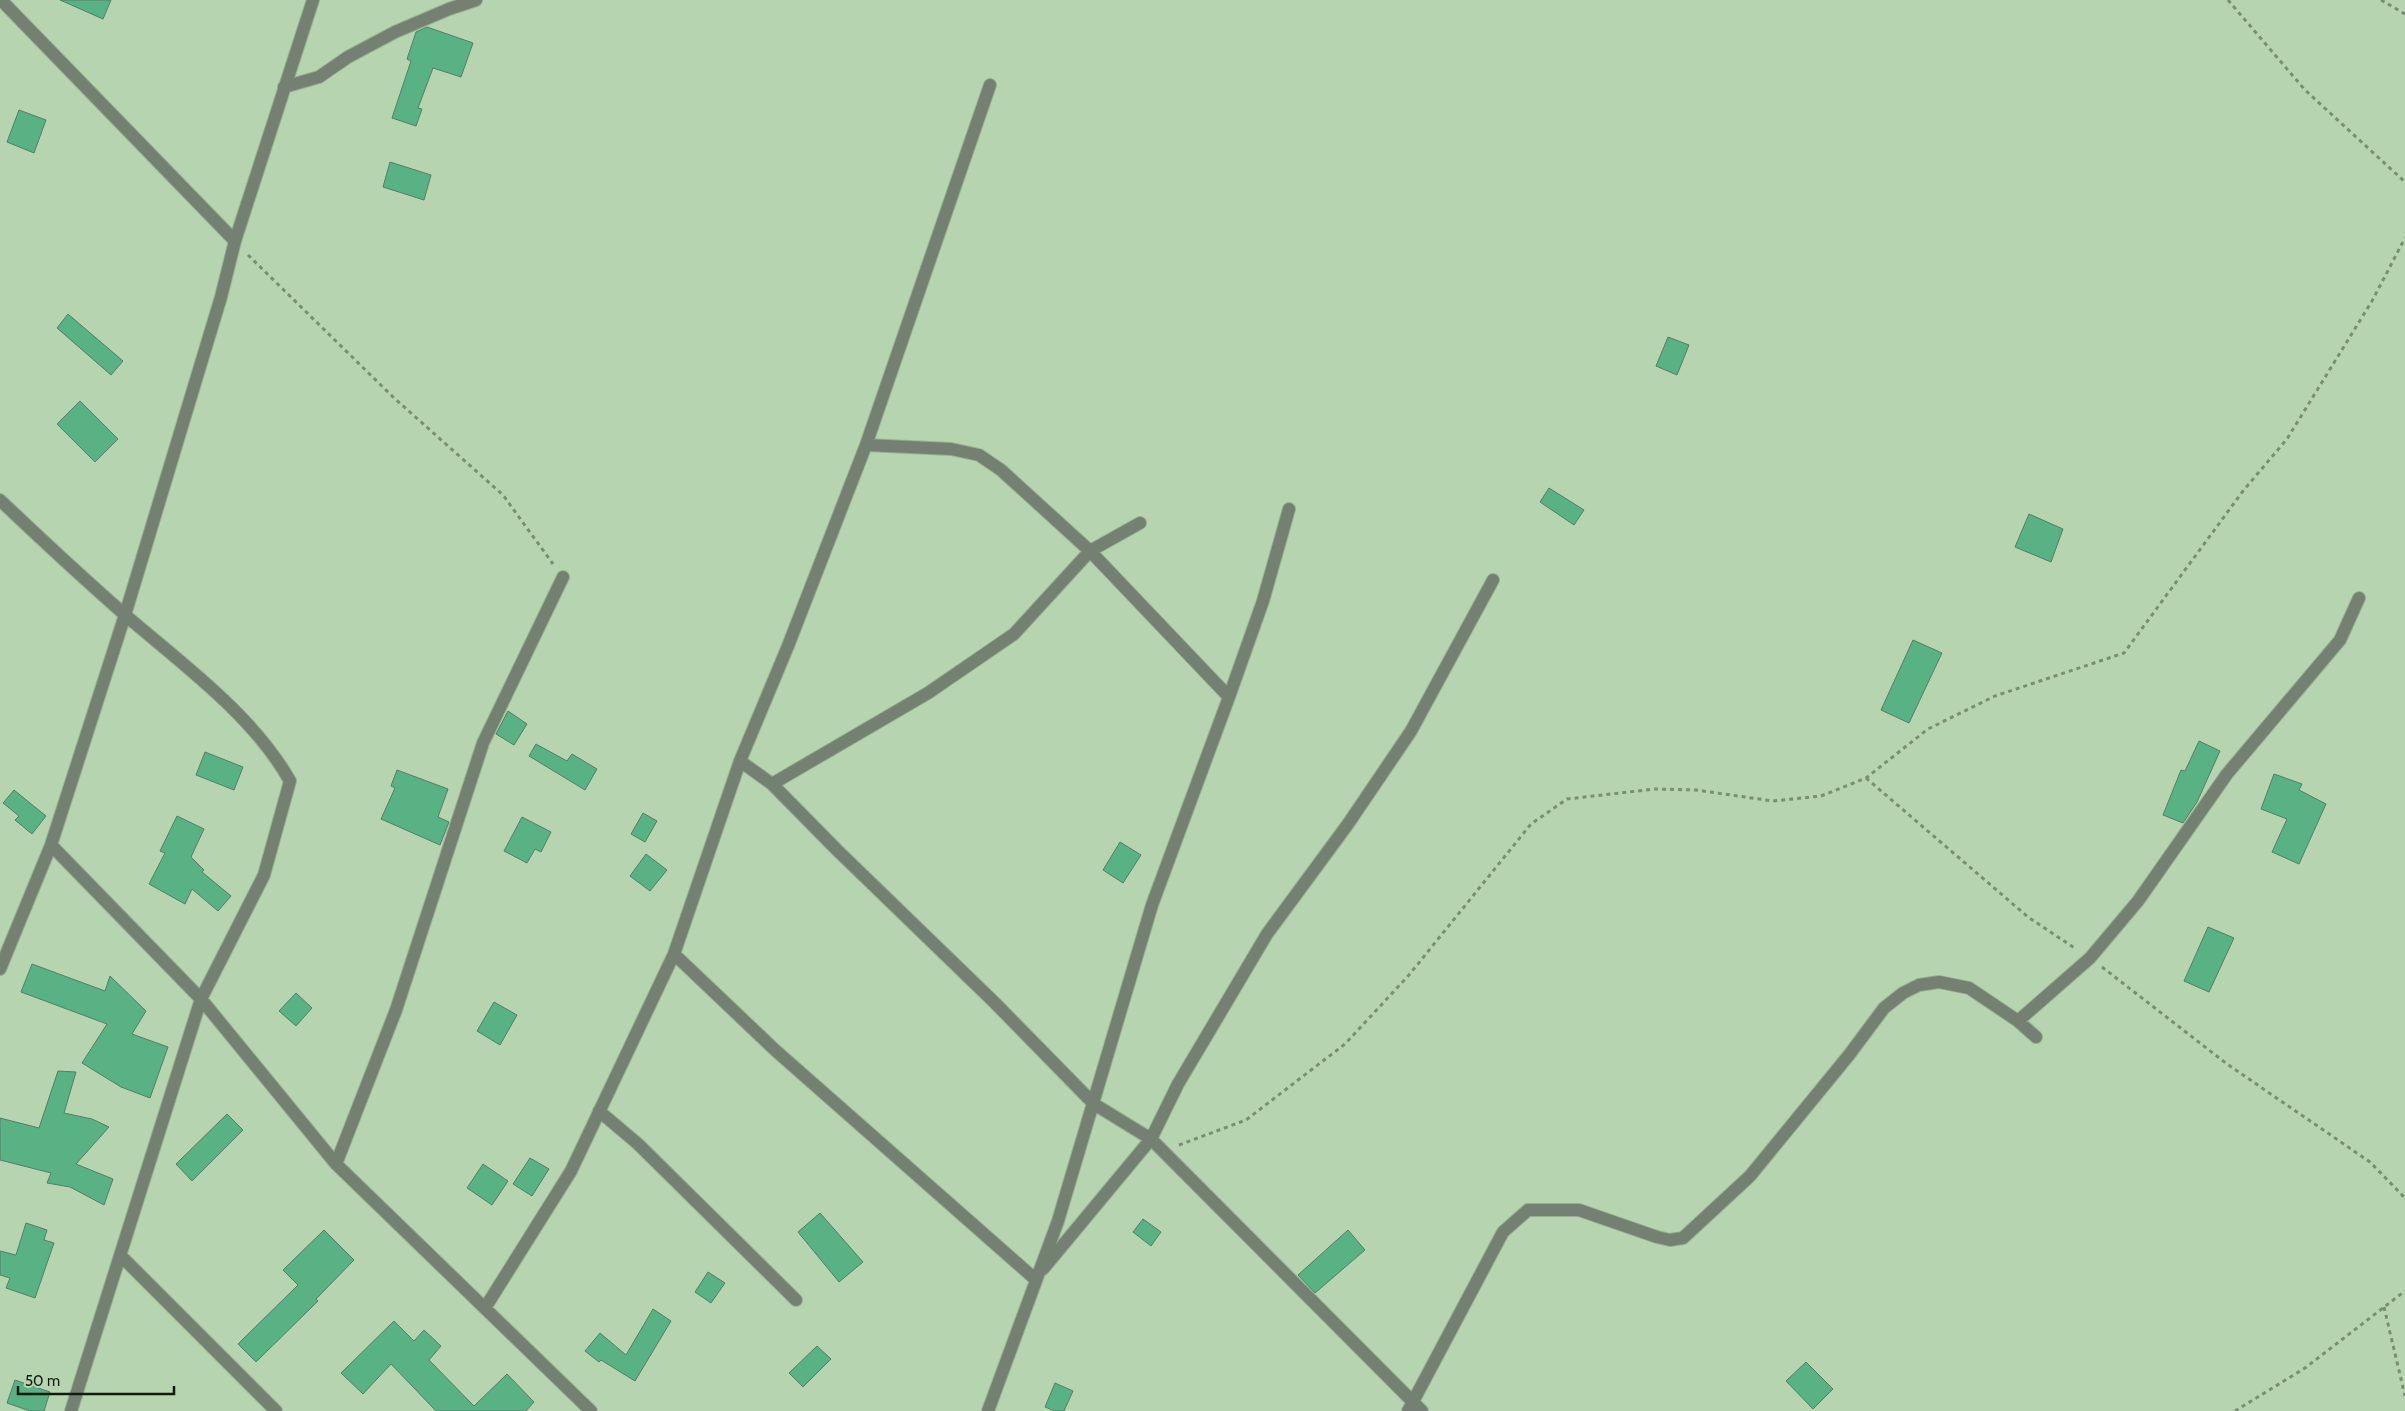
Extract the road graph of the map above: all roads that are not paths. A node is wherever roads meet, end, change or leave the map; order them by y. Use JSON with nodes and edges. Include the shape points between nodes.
{"nodes":[{"id":1,"x":2,"y":0,"type":"edge"},
{"id":2,"x":312,"y":0,"type":"edge"},
{"id":3,"x":476,"y":0,"type":"edge"},
{"id":4,"x":990,"y":85,"type":"dead end"},
{"id":5,"x":284,"y":87,"type":"junction"},
{"id":6,"x":235,"y":241,"type":"junction"},
{"id":7,"x":866,"y":445,"type":"junction"},
{"id":8,"x":0,"y":500,"type":"edge"},
{"id":9,"x":1289,"y":509,"type":"dead end"},
{"id":10,"x":1140,"y":522,"type":"dead end"},
{"id":11,"x":1090,"y":551,"type":"junction"},
{"id":12,"x":563,"y":577,"type":"road end"},
{"id":13,"x":1492,"y":580,"type":"dead end"},
{"id":14,"x":2360,"y":598,"type":"dead end"},
{"id":15,"x":125,"y":615,"type":"junction"},
{"id":16,"x":1229,"y":697,"type":"junction"},
{"id":17,"x":740,"y":761,"type":"junction"},
{"id":18,"x":772,"y":784,"type":"junction"},
{"id":19,"x":51,"y":845,"type":"junction"},
{"id":20,"x":674,"y":954,"type":"junction"},
{"id":21,"x":0,"y":969,"type":"edge"},
{"id":22,"x":201,"y":999,"type":"junction"},
{"id":23,"x":2018,"y":1020,"type":"junction"},
{"id":24,"x":2036,"y":1037,"type":"dead end"},
{"id":25,"x":1094,"y":1104,"type":"junction"},
{"id":26,"x":599,"y":1111,"type":"junction"},
{"id":27,"x":1151,"y":1139,"type":"junction"},
{"id":28,"x":336,"y":1164,"type":"junction"},
{"id":29,"x":121,"y":1256,"type":"junction"},
{"id":30,"x":1035,"y":1279,"type":"junction"},
{"id":31,"x":796,"y":1300,"type":"dead end"},
{"id":32,"x":485,"y":1308,"type":"junction"},
{"id":33,"x":1410,"y":1406,"type":"edge"},
{"id":34,"x":71,"y":1411,"type":"edge"},
{"id":35,"x":276,"y":1411,"type":"edge"},
{"id":36,"x":591,"y":1411,"type":"edge"},
{"id":37,"x":988,"y":1411,"type":"edge"},
{"id":38,"x":1422,"y":1411,"type":"edge"}],
"edges":[{"from":1,"to":6,"type":"street"},
{"from":2,"to":5,"type":"street"},
{"from":3,"to":5,"type":"street","via":[[395,32],[319,77]]},
{"from":4,"to":7,"type":"street"},
{"from":5,"to":6,"type":"street"},
{"from":6,"to":15,"type":"street"},
{"from":7,"to":11,"type":"street","via":[[951,449],[979,455],[1001,470]]},
{"from":7,"to":17,"type":"street"},
{"from":8,"to":15,"type":"street"},
{"from":9,"to":16,"type":"street"},
{"from":10,"to":11,"type":"street"},
{"from":11,"to":16,"type":"street"},
{"from":11,"to":18,"type":"street","via":[[1014,634],[928,693]]},
{"from":12,"to":28,"type":"street","via":[[483,743],[396,1010]]},
{"from":13,"to":27,"type":"street","via":[[1411,730],[1348,824],[1267,934],[1178,1084]]},
{"from":14,"to":23,"type":"street","via":[[2340,640],[2227,774],[2138,901],[2090,958]]},
{"from":15,"to":19,"type":"street"},
{"from":15,"to":22,"type":"street","via":[[183,662],[260,738],[278,759],[290,781],[264,875]]},
{"from":16,"to":25,"type":"street","via":[[1152,905]]},
{"from":17,"to":18,"type":"street"},
{"from":17,"to":20,"type":"street"},
{"from":18,"to":25,"type":"street"},
{"from":19,"to":21,"type":"street"},
{"from":19,"to":22,"type":"street"},
{"from":20,"to":26,"type":"street"},
{"from":20,"to":30,"type":"street","via":[[775,1050]]},
{"from":22,"to":28,"type":"street"},
{"from":22,"to":29,"type":"street"},
{"from":23,"to":24,"type":"street"},
{"from":23,"to":33,"type":"street","via":[[1969,988],[1939,982],[1919,985],[1903,993],[1884,1008],[1750,1176],[1683,1238],[1657,1237],[1579,1210],[1528,1210],[1503,1232]]},
{"from":25,"to":27,"type":"street"},
{"from":25,"to":30,"type":"street","via":[[1058,1221]]},
{"from":26,"to":31,"type":"street","via":[[638,1144]]},
{"from":26,"to":32,"type":"street","via":[[571,1171]]},
{"from":27,"to":30,"type":"street"},
{"from":27,"to":33,"type":"street"},
{"from":28,"to":32,"type":"street"},
{"from":29,"to":34,"type":"street"},
{"from":29,"to":35,"type":"street"},
{"from":30,"to":37,"type":"street"},
{"from":32,"to":36,"type":"street"},
{"from":33,"to":38,"type":"street"}]}
